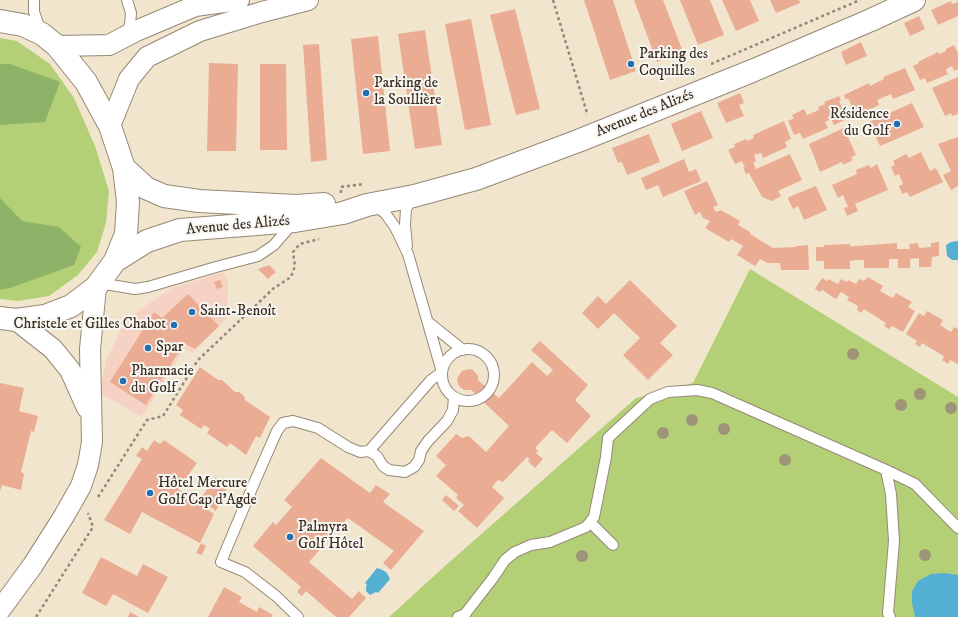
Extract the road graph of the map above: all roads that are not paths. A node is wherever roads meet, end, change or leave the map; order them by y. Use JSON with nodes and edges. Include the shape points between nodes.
{"nodes":[{"id":1,"x":34,"y":0,"type":"edge"},
{"id":2,"x":127,"y":0,"type":"edge"},
{"id":3,"x":239,"y":0,"type":"edge"},
{"id":4,"x":308,"y":0,"type":"edge"},
{"id":5,"x":914,"y":0,"type":"edge"},
{"id":6,"x":0,"y":21,"type":"edge"},
{"id":7,"x":126,"y":36,"type":"junction"},
{"id":8,"x":50,"y":40,"type":"junction"},
{"id":9,"x":110,"y":126,"type":"junction"},
{"id":10,"x":124,"y":168,"type":"junction"},
{"id":11,"x":414,"y":196,"type":"junction"},
{"id":12,"x":370,"y":197,"type":"junction"},
{"id":13,"x":295,"y":221,"type":"junction"},
{"id":14,"x":408,"y":254,"type":"junction"},
{"id":15,"x":115,"y":261,"type":"junction"},
{"id":16,"x":97,"y":285,"type":"junction"},
{"id":17,"x":8,"y":319,"type":"edge"},
{"id":18,"x":428,"y":322,"type":"junction"},
{"id":19,"x":463,"y":350,"type":"junction"},
{"id":20,"x":442,"y":372,"type":"junction"},
{"id":21,"x":454,"y":397,"type":"junction"},
{"id":22,"x":90,"y":415,"type":"junction"},
{"id":23,"x":370,"y":451,"type":"junction"},
{"id":24,"x":886,"y":470,"type":"junction"},
{"id":25,"x":590,"y":522,"type":"junction"},
{"id":26,"x":958,"y":528,"type":"edge"},
{"id":27,"x":613,"y":545,"type":"dead end"},
{"id":28,"x":0,"y":610,"type":"edge"},
{"id":29,"x":298,"y":617,"type":"edge"},
{"id":30,"x":458,"y":617,"type":"edge"},
{"id":31,"x":890,"y":617,"type":"edge"}],
"edges":[{"from":1,"to":8,"type":"lane","via":[[34,12]]},
{"from":2,"to":7,"type":"lane","via":[[131,13]]},
{"from":3,"to":7,"type":"street","via":[[195,6]]},
{"from":4,"to":9,"type":"street","via":[[200,32],[147,57],[129,79]]},
{"from":5,"to":11,"type":"street","name":"Avenue des Alizés","via":[[752,71],[578,141],[476,179]]},
{"from":6,"to":8,"type":"street","via":[[23,25]]},
{"from":7,"to":8,"type":"street","via":[[109,45]]},
{"from":8,"to":9,"type":"street","via":[[86,82]]},
{"from":9,"to":10,"type":"street"},
{"from":10,"to":12,"type":"street","name":"Avenue des Alizés","via":[[146,188],[164,196],[199,201],[289,206],[342,204]]},
{"from":10,"to":15,"type":"street","via":[[128,202],[126,234]]},
{"from":11,"to":12,"type":"street","name":"Avenue des Alizés"},
{"from":11,"to":14,"type":"lane","via":[[406,208]]},
{"from":12,"to":13,"type":"street","name":"Avenue des Alizés","via":[[343,213]]},
{"from":12,"to":14,"type":"lane","via":[[395,227]]},
{"from":13,"to":15,"type":"street","name":"Avenue des Alizés","via":[[180,230],[147,241]]},
{"from":13,"to":16,"type":"lane","via":[[274,245],[258,256],[148,287],[135,289]]},
{"from":14,"to":18,"type":"lane"},
{"from":15,"to":16,"type":"street"},
{"from":16,"to":17,"type":"street","via":[[71,306],[45,316]]},
{"from":16,"to":22,"type":"street","via":[[90,349]]},
{"from":17,"to":22,"type":"street","via":[[53,349],[70,370]]},
{"from":18,"to":19,"type":"lane"},
{"from":18,"to":20,"type":"lane"},
{"from":19,"to":20,"type":"lane","via":[[452,354]]},
{"from":19,"to":21,"type":"lane","via":[[475,350],[487,357],[493,369],[494,379],[491,388],[476,400],[467,401]]},
{"from":20,"to":21,"type":"lane","via":[[445,386]]},
{"from":20,"to":23,"type":"lane","via":[[431,380]]},
{"from":21,"to":23,"type":"lane","via":[[453,410],[447,421],[428,441],[414,467],[405,472],[389,470],[383,466],[378,456]]},
{"from":22,"to":28,"type":"street","via":[[92,442],[81,486],[33,565]]},
{"from":23,"to":29,"type":"lane","via":[[360,452],[348,447],[318,428],[293,421],[283,423],[255,481],[221,562],[245,572]]},
{"from":24,"to":25,"type":"lane","via":[[712,392],[668,392],[650,399],[608,438],[594,517]]},
{"from":24,"to":26,"type":"lane","via":[[915,484]]},
{"from":24,"to":31,"type":"lane","via":[[891,494],[894,541],[888,613]]},
{"from":25,"to":27,"type":"lane"},
{"from":25,"to":30,"type":"lane","via":[[586,527],[550,542],[531,545],[515,552],[504,560],[465,614]]}]}
